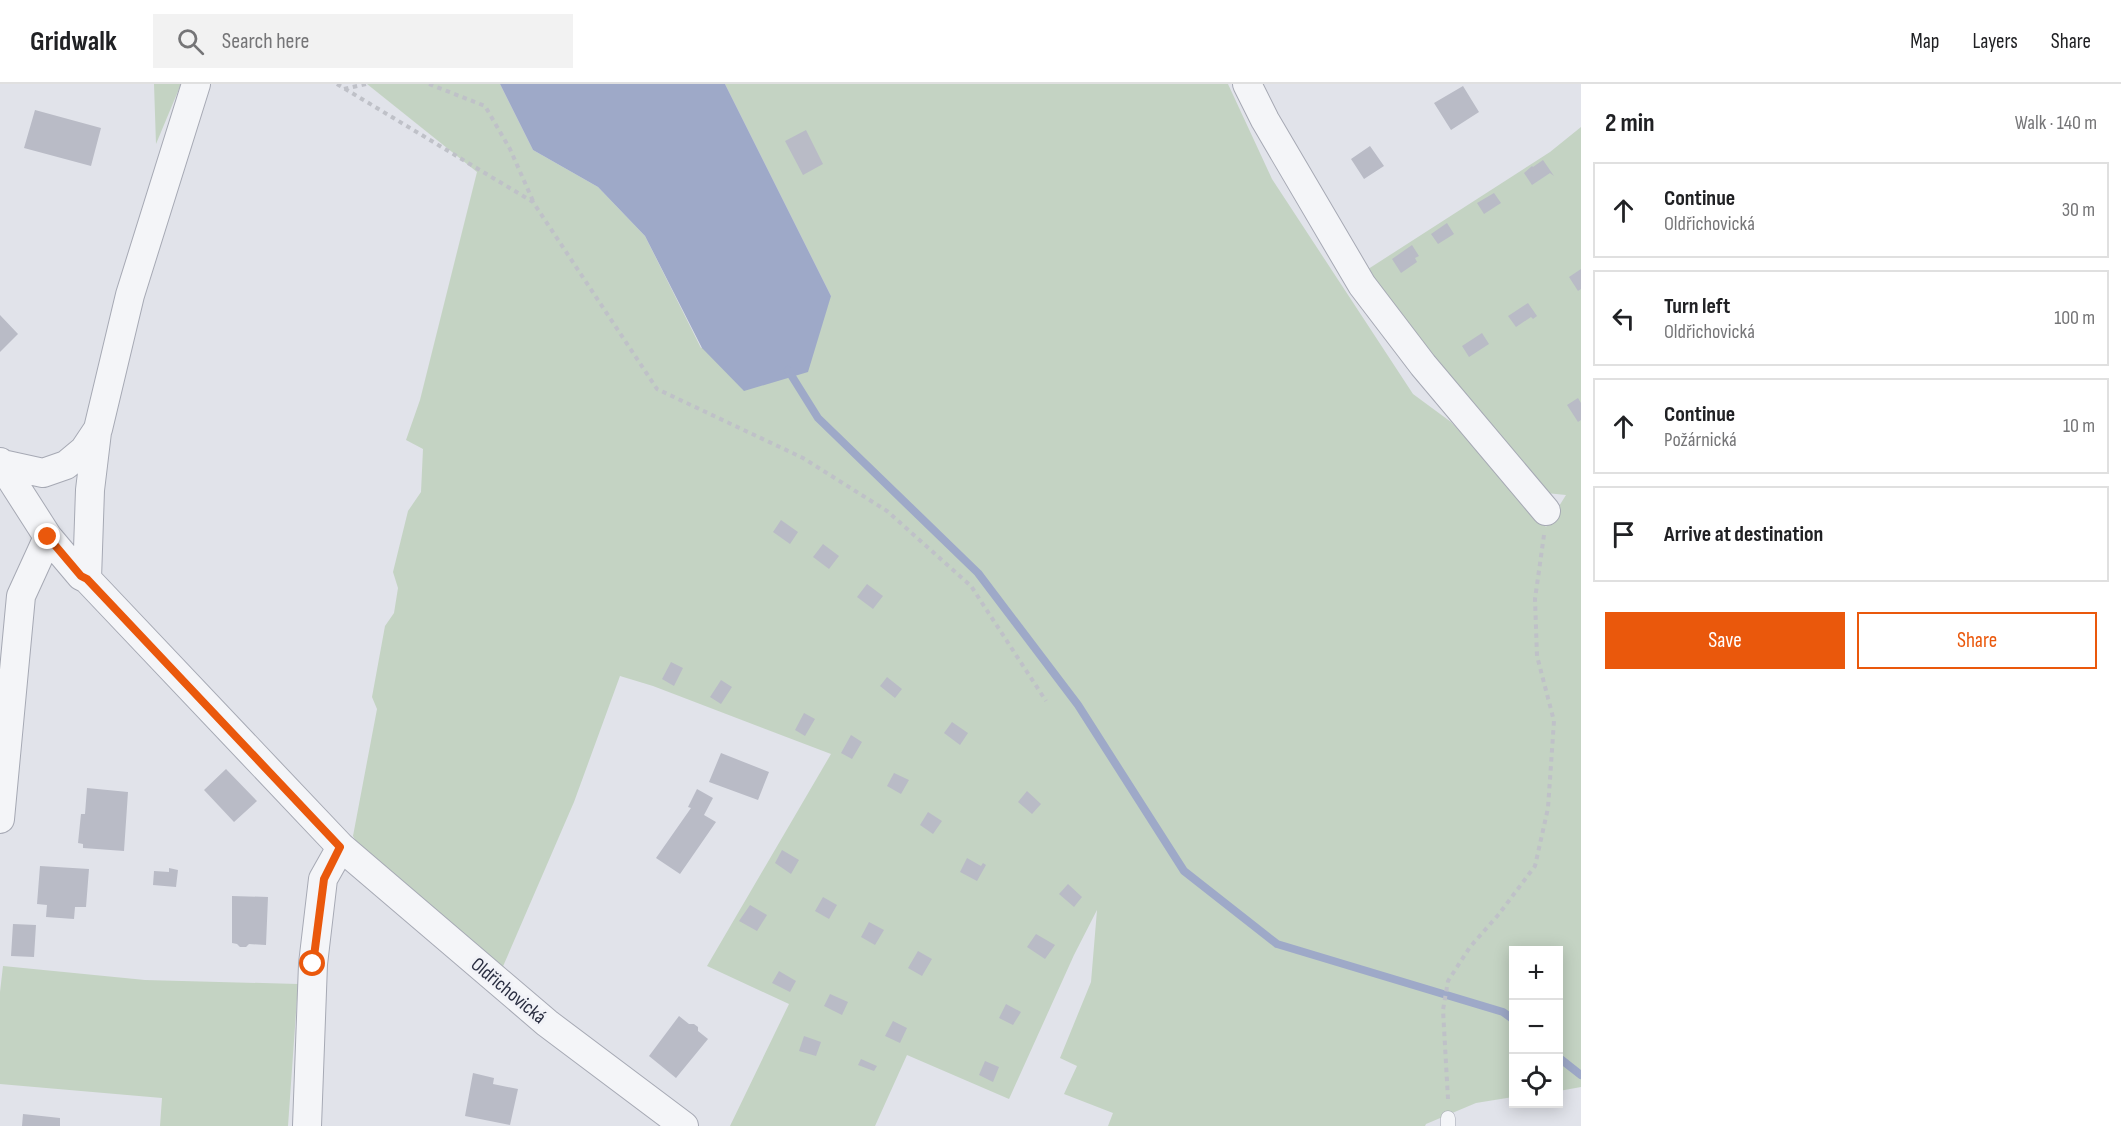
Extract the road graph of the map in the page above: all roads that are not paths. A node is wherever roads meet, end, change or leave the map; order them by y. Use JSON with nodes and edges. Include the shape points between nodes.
{"nodes":[{"id":1,"x":196,"y":84,"type":"edge"},
{"id":2,"x":1248,"y":84,"type":"edge"},
{"id":3,"x":98,"y":429,"type":"junction"},
{"id":4,"x":1,"y":463,"type":"edge"},
{"id":5,"x":1546,"y":511,"type":"road end"},
{"id":6,"x":48,"y":537,"type":"junction"},
{"id":7,"x":87,"y":579,"type":"junction"},
{"id":8,"x":0,"y":819,"type":"edge"},
{"id":9,"x":340,"y":847,"type":"junction"},
{"id":10,"x":307,"y":1126,"type":"edge"},
{"id":11,"x":684,"y":1126,"type":"edge"}],
"edges":[{"from":1,"to":3,"type":"street","via":[[130,295]]},
{"from":2,"to":5,"type":"street","via":[[1362,285],[1423,365]]},
{"from":3,"to":4,"type":"street","via":[[84,450],[66,465],[44,473]]},
{"from":3,"to":7,"type":"street","via":[[89,499]]},
{"from":4,"to":6,"type":"street","name":"Oldřichovická"},
{"from":6,"to":7,"type":"street","name":"Oldřichovická"},
{"from":6,"to":8,"type":"street","via":[[21,596]]},
{"from":7,"to":9,"type":"street","name":"Oldřichovická"},
{"from":9,"to":10,"type":"street","via":[[324,879],[313,964]]},
{"from":9,"to":11,"type":"street","name":"Oldřichovická","via":[[546,1023]]}]}
